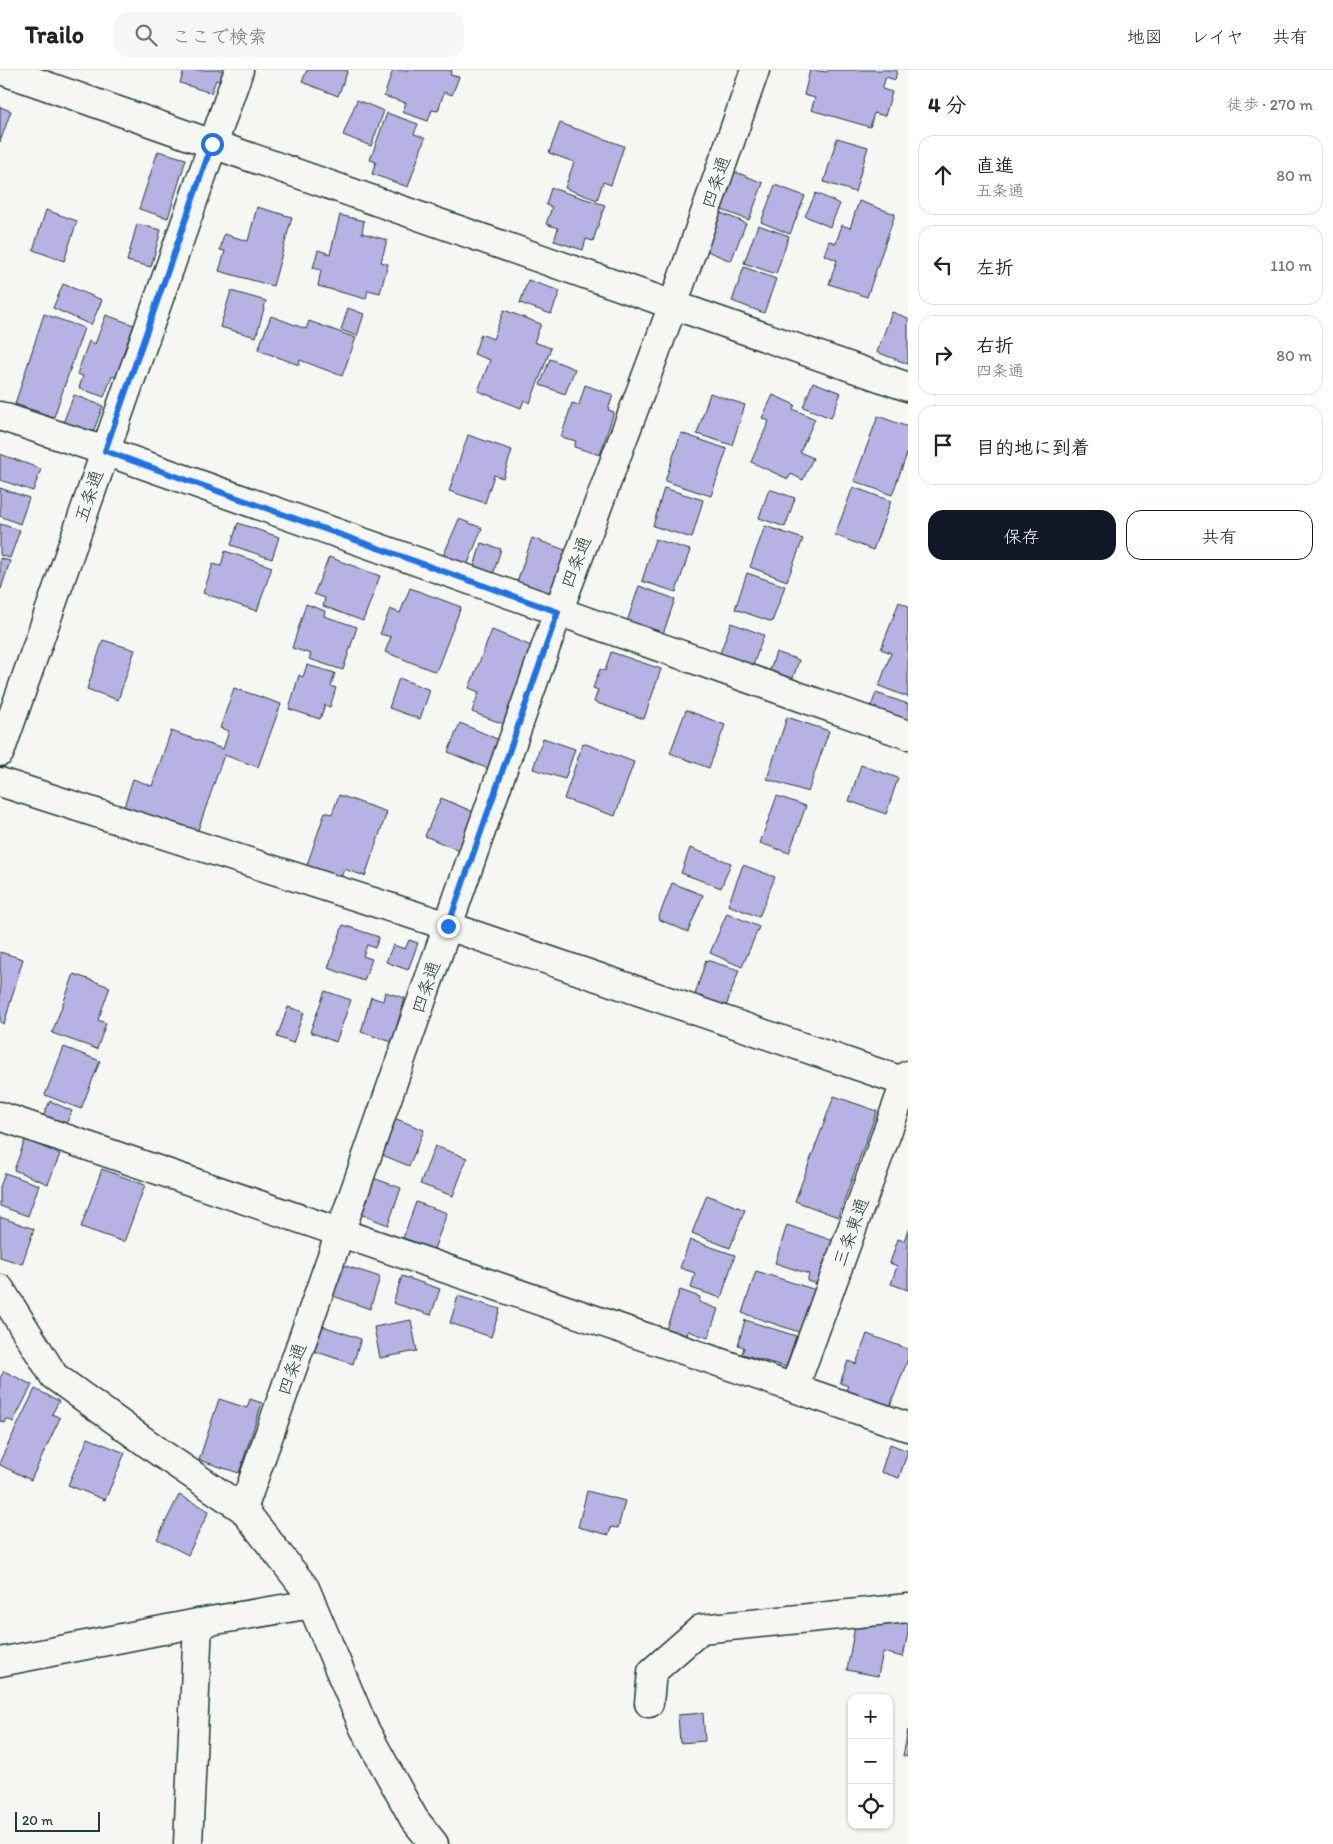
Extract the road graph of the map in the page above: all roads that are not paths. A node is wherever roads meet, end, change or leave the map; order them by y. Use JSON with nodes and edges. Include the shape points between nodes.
{"nodes":[{"id":1,"x":1,"y":70,"type":"edge"},
{"id":2,"x":239,"y":70,"type":"edge"},
{"id":3,"x":755,"y":70,"type":"edge"},
{"id":4,"x":212,"y":144,"type":"junction"},
{"id":5,"x":673,"y":305,"type":"junction"},
{"id":6,"x":908,"y":387,"type":"edge"},
{"id":7,"x":0,"y":416,"type":"edge"},
{"id":8,"x":105,"y":451,"type":"junction"},
{"id":9,"x":558,"y":612,"type":"junction"},
{"id":10,"x":908,"y":735,"type":"edge"},
{"id":11,"x":0,"y":752,"type":"edge"},
{"id":12,"x":0,"y":782,"type":"edge"},
{"id":13,"x":448,"y":926,"type":"junction"},
{"id":14,"x":907,"y":1080,"type":"edge"},
{"id":15,"x":0,"y":1116,"type":"edge"},
{"id":16,"x":340,"y":1233,"type":"junction"},
{"id":17,"x":0,"y":1289,"type":"edge"},
{"id":18,"x":794,"y":1388,"type":"junction"},
{"id":19,"x":908,"y":1427,"type":"edge"},
{"id":20,"x":243,"y":1509,"type":"junction"},
{"id":21,"x":312,"y":1604,"type":"junction"},
{"id":22,"x":908,"y":1608,"type":"edge"},
{"id":23,"x":198,"y":1623,"type":"junction"},
{"id":24,"x":0,"y":1662,"type":"edge"},
{"id":25,"x":649,"y":1703,"type":"dead end"},
{"id":26,"x":188,"y":1844,"type":"edge"},
{"id":27,"x":434,"y":1844,"type":"edge"}],
"edges":[{"from":1,"to":4,"type":"street"},
{"from":2,"to":4,"type":"street","name":"五条通"},
{"from":3,"to":5,"type":"street","name":"四条通"},
{"from":4,"to":5,"type":"street"},
{"from":4,"to":8,"type":"street","name":"五条通"},
{"from":5,"to":6,"type":"street"},
{"from":5,"to":9,"type":"street","name":"四条通"},
{"from":7,"to":8,"type":"street"},
{"from":8,"to":9,"type":"street"},
{"from":8,"to":11,"type":"street","name":"五条通"},
{"from":9,"to":10,"type":"street"},
{"from":9,"to":13,"type":"street","name":"四条通"},
{"from":12,"to":13,"type":"street"},
{"from":13,"to":14,"type":"street"},
{"from":13,"to":16,"type":"street","name":"四条通"},
{"from":14,"to":18,"type":"street","name":"三条東通"},
{"from":15,"to":16,"type":"street"},
{"from":16,"to":18,"type":"street"},
{"from":16,"to":20,"type":"street","name":"四条通"},
{"from":17,"to":20,"type":"street","via":[[54,1376]]},
{"from":18,"to":19,"type":"street"},
{"from":20,"to":21,"type":"street","via":[[305,1588]]},
{"from":21,"to":23,"type":"street"},
{"from":21,"to":27,"type":"street","via":[[364,1728],[414,1819]]},
{"from":22,"to":25,"type":"street","via":[[701,1629],[652,1672]]},
{"from":23,"to":24,"type":"street"},
{"from":23,"to":26,"type":"street"}]}
